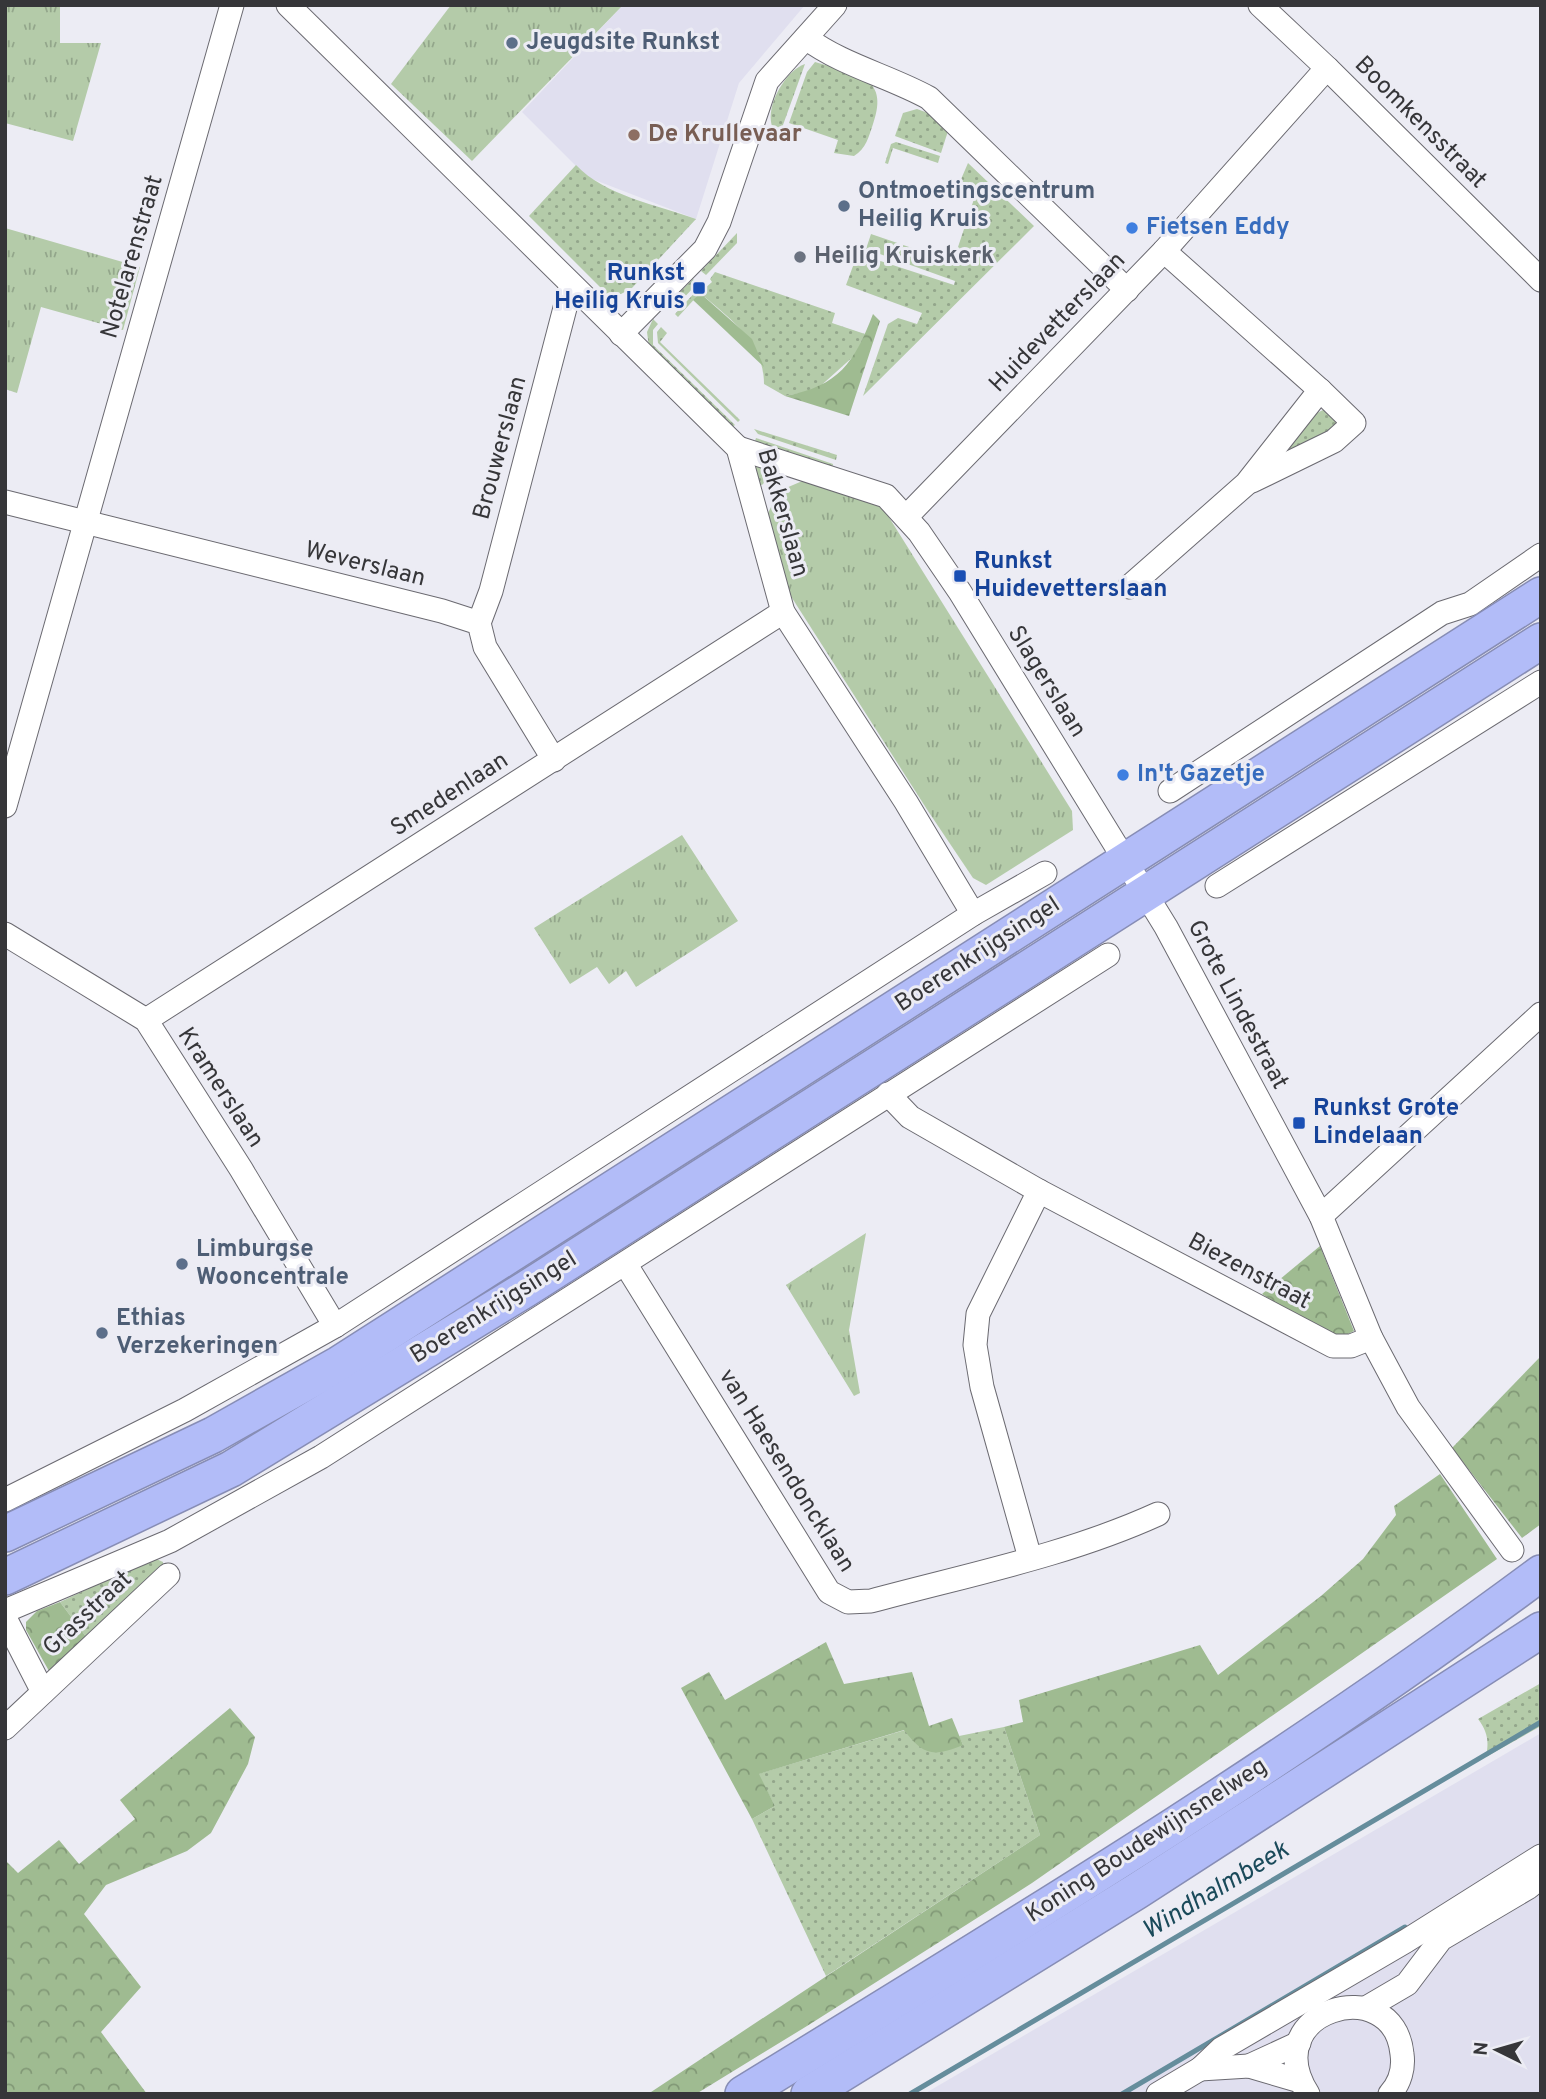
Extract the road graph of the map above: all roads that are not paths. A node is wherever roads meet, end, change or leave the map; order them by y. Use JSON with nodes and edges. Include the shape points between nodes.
{"nodes":[{"id":1,"x":232,"y":5,"type":"edge"},
{"id":2,"x":288,"y":5,"type":"edge"},
{"id":3,"x":835,"y":5,"type":"edge"},
{"id":4,"x":1260,"y":5,"type":"edge"},
{"id":5,"x":806,"y":38,"type":"junction"},
{"id":6,"x":1327,"y":68,"type":"junction"},
{"id":7,"x":1164,"y":251,"type":"junction"},
{"id":8,"x":1541,"y":280,"type":"edge"},
{"id":9,"x":571,"y":285,"type":"junction"},
{"id":10,"x":1127,"y":290,"type":"junction"},
{"id":11,"x":621,"y":334,"type":"junction"},
{"id":12,"x":1320,"y":390,"type":"junction"},
{"id":13,"x":738,"y":448,"type":"junction"},
{"id":14,"x":1246,"y":484,"type":"junction"},
{"id":15,"x":5,"y":502,"type":"edge"},
{"id":16,"x":907,"y":516,"type":"junction"},
{"id":17,"x":85,"y":523,"type":"junction"},
{"id":18,"x":1541,"y":555,"type":"edge"},
{"id":19,"x":1129,"y":587,"type":"dead end"},
{"id":20,"x":1541,"y":595,"type":"edge"},
{"id":21,"x":1470,"y":604,"type":"junction"},
{"id":22,"x":783,"y":612,"type":"junction"},
{"id":23,"x":479,"y":623,"type":"junction"},
{"id":24,"x":1541,"y":641,"type":"edge"},
{"id":25,"x":1465,"y":644,"type":"junction"},
{"id":26,"x":1541,"y":682,"type":"edge"},
{"id":27,"x":554,"y":760,"type":"junction"},
{"id":28,"x":1170,"y":791,"type":"dead end"},
{"id":29,"x":5,"y":806,"type":"edge"},
{"id":30,"x":1266,"y":816,"type":"junction"},
{"id":31,"x":1319,"y":821,"type":"junction"},
{"id":32,"x":1126,"y":860,"type":"junction"},
{"id":33,"x":1045,"y":873,"type":"dead end"},
{"id":34,"x":1217,"y":886,"type":"dead end"},
{"id":35,"x":1146,"y":892,"type":"junction"},
{"id":36,"x":974,"y":914,"type":"junction"},
{"id":37,"x":5,"y":933,"type":"edge"},
{"id":38,"x":1108,"y":955,"type":"dead end"},
{"id":39,"x":965,"y":1008,"type":"junction"},
{"id":40,"x":1541,"y":1014,"type":"edge"},
{"id":41,"x":146,"y":1020,"type":"junction"},
{"id":42,"x":940,"y":1064,"type":"junction"},
{"id":43,"x":888,"y":1094,"type":"junction"},
{"id":44,"x":1039,"y":1191,"type":"junction"},
{"id":45,"x":1321,"y":1216,"type":"junction"},
{"id":46,"x":445,"y":1253,"type":"junction"},
{"id":47,"x":491,"y":1265,"type":"junction"},
{"id":48,"x":626,"y":1265,"type":"junction"},
{"id":49,"x":335,"y":1326,"type":"junction"},
{"id":50,"x":1371,"y":1338,"type":"junction"},
{"id":51,"x":5,"y":1500,"type":"edge"},
{"id":52,"x":1158,"y":1514,"type":"dead end"},
{"id":53,"x":5,"y":1534,"type":"edge"},
{"id":54,"x":1526,"y":1552,"type":"edge"},
{"id":55,"x":1030,"y":1558,"type":"junction"},
{"id":56,"x":168,"y":1575,"type":"dead end"},
{"id":57,"x":5,"y":1577,"type":"edge"},
{"id":58,"x":1527,"y":1583,"type":"edge"},
{"id":59,"x":5,"y":1611,"type":"edge"},
{"id":60,"x":5,"y":1618,"type":"edge"},
{"id":61,"x":1541,"y":1630,"type":"edge"},
{"id":62,"x":1541,"y":1657,"type":"edge"},
{"id":63,"x":43,"y":1692,"type":"junction"},
{"id":64,"x":1416,"y":1710,"type":"junction"},
{"id":65,"x":5,"y":1728,"type":"edge"},
{"id":66,"x":1541,"y":1856,"type":"edge"},
{"id":67,"x":1537,"y":1883,"type":"edge"},
{"id":68,"x":1407,"y":1984,"type":"junction"},
{"id":69,"x":1366,"y":2008,"type":"junction"},
{"id":70,"x":1397,"y":2035,"type":"junction"},
{"id":71,"x":1298,"y":2043,"type":"junction"},
{"id":72,"x":1249,"y":2066,"type":"junction"},
{"id":73,"x":1200,"y":2069,"type":"junction"},
{"id":74,"x":1304,"y":2087,"type":"edge"},
{"id":75,"x":743,"y":2094,"type":"edge"},
{"id":76,"x":809,"y":2094,"type":"edge"},
{"id":77,"x":1158,"y":2094,"type":"edge"},
{"id":78,"x":1390,"y":2094,"type":"edge"}],
"edges":[{"from":1,"to":17,"type":"street","name":"Notelarenstraat"},
{"from":2,"to":9,"type":"street","name":"Bakkerslaan"},
{"from":3,"to":5,"type":"street"},
{"from":4,"to":6,"type":"street","name":"Boomkensstraat"},
{"from":5,"to":10,"type":"street","via":[[929,98]]},
{"from":5,"to":11,"type":"street","via":[[767,81],[705,249]]},
{"from":6,"to":7,"type":"street","name":"Huidevetterslaan"},
{"from":6,"to":8,"type":"street","name":"Boomkensstraat"},
{"from":7,"to":10,"type":"street","name":"Huidevetterslaan"},
{"from":7,"to":12,"type":"street"},
{"from":9,"to":11,"type":"street","name":"Bakkerslaan"},
{"from":9,"to":23,"type":"street","name":"Brouwerslaan"},
{"from":10,"to":16,"type":"street","name":"Huidevetterslaan"},
{"from":11,"to":13,"type":"street","name":"Bakkerslaan"},
{"from":12,"to":14,"type":"street"},
{"from":12,"to":14,"type":"street","via":[[1354,423],[1334,441]]},
{"from":13,"to":16,"type":"street","name":"Slagerslaan","via":[[886,496]]},
{"from":13,"to":22,"type":"street","name":"Bakkerslaan"},
{"from":14,"to":19,"type":"street"},
{"from":15,"to":17,"type":"street","name":"Weverslaan"},
{"from":16,"to":32,"type":"street","name":"Slagerslaan","via":[[960,592]]},
{"from":17,"to":23,"type":"street","name":"Weverslaan"},
{"from":17,"to":29,"type":"street","name":"Notelarenstraat"},
{"from":18,"to":21,"type":"street"},
{"from":20,"to":25,"type":"highway","name":"Boerenkrijgsingel"},
{"from":21,"to":25,"type":"street"},
{"from":21,"to":28,"type":"street","via":[[1442,613]]},
{"from":22,"to":27,"type":"street","name":"Smedenlaan"},
{"from":22,"to":36,"type":"street","name":"Bakkerslaan"},
{"from":23,"to":27,"type":"street","via":[[485,647]]},
{"from":24,"to":30,"type":"highway","name":"Boerenkrijgsingel"},
{"from":25,"to":32,"type":"highway","name":"Boerenkrijgsingel"},
{"from":26,"to":31,"type":"street"},
{"from":27,"to":41,"type":"street","name":"Smedenlaan"},
{"from":30,"to":31,"type":"street"},
{"from":30,"to":35,"type":"highway","name":"Boerenkrijgsingel"},
{"from":31,"to":34,"type":"street"},
{"from":32,"to":35,"type":"street","name":"Slagerslaan"},
{"from":32,"to":47,"type":"highway","name":"Boerenkrijgsingel"},
{"from":33,"to":36,"type":"street","name":"Boerenkrijgsingel"},
{"from":35,"to":39,"type":"highway","name":"Boerenkrijgsingel"},
{"from":35,"to":45,"type":"street","name":"Grote Lindestraat"},
{"from":36,"to":46,"type":"street","name":"Boerenkrijgsingel"},
{"from":37,"to":41,"type":"street","name":"Kramerslaan"},
{"from":38,"to":42,"type":"street","name":"Boerenkrijgsingel"},
{"from":39,"to":42,"type":"street","name":"Boerenkrijgsingel"},
{"from":39,"to":57,"type":"highway","name":"Boerenkrijgsingel","via":[[549,1274],[231,1469]]},
{"from":40,"to":45,"type":"street"},
{"from":41,"to":49,"type":"street","name":"Kramerslaan"},
{"from":42,"to":43,"type":"street","name":"Boerenkrijgsingel"},
{"from":43,"to":44,"type":"street","name":"Biezenstraat","via":[[910,1118]]},
{"from":43,"to":48,"type":"street","name":"Boerenkrijgsingel"},
{"from":44,"to":50,"type":"street","name":"Biezenstraat","via":[[1333,1346],[1351,1346]]},
{"from":44,"to":55,"type":"street","via":[[978,1314],[975,1345],[982,1387]]},
{"from":45,"to":50,"type":"street","name":"Grote Lindestraat"},
{"from":46,"to":47,"type":"street","name":"Boerenkrijgsingel"},
{"from":46,"to":49,"type":"street","name":"Boerenkrijgsingel"},
{"from":47,"to":53,"type":"highway","name":"Boerenkrijgsingel","via":[[339,1364],[213,1435]]},
{"from":48,"to":55,"type":"street","name":"van Haesendoncklaan","via":[[829,1592],[848,1602],[871,1601]]},
{"from":48,"to":59,"type":"street","name":"Boerenkrijgsingel","via":[[321,1457],[221,1513],[170,1541]]},
{"from":49,"to":51,"type":"street","name":"Boerenkrijgsingel","via":[[185,1410]]},
{"from":50,"to":54,"type":"street","via":[[1408,1407]]},
{"from":52,"to":55,"type":"street","name":"van Haesendoncklaan","via":[[1117,1533]]},
{"from":54,"to":58,"type":"highway"},
{"from":56,"to":63,"type":"street","name":"Grasstraat"},
{"from":58,"to":75,"type":"highway","name":"Koning Boudewijnsnelweg","via":[[1110,1868]]},
{"from":60,"to":63,"type":"street","name":"Grasstraat"},
{"from":61,"to":64,"type":"highway","name":"Koning Boudewijnsnelweg"},
{"from":62,"to":64,"type":"highway","via":[[1453,1706]]},
{"from":63,"to":65,"type":"street","name":"Grasstraat"},
{"from":64,"to":76,"type":"highway","name":"Koning Boudewijnsnelweg","via":[[1138,1891]]},
{"from":66,"to":73,"type":"street","via":[[1221,2049]]},
{"from":67,"to":68,"type":"street","via":[[1441,1939]]},
{"from":68,"to":69,"type":"street"},
{"from":68,"to":70,"type":"street"},
{"from":69,"to":70,"type":"street"},
{"from":69,"to":71,"type":"street","via":[[1349,2006],[1326,2012],[1306,2028]]},
{"from":70,"to":78,"type":"street","via":[[1403,2062]]},
{"from":71,"to":72,"type":"street"},
{"from":71,"to":74,"type":"street","via":[[1297,2069]]},
{"from":72,"to":73,"type":"street"},
{"from":72,"to":74,"type":"street"},
{"from":73,"to":77,"type":"street"}]}
